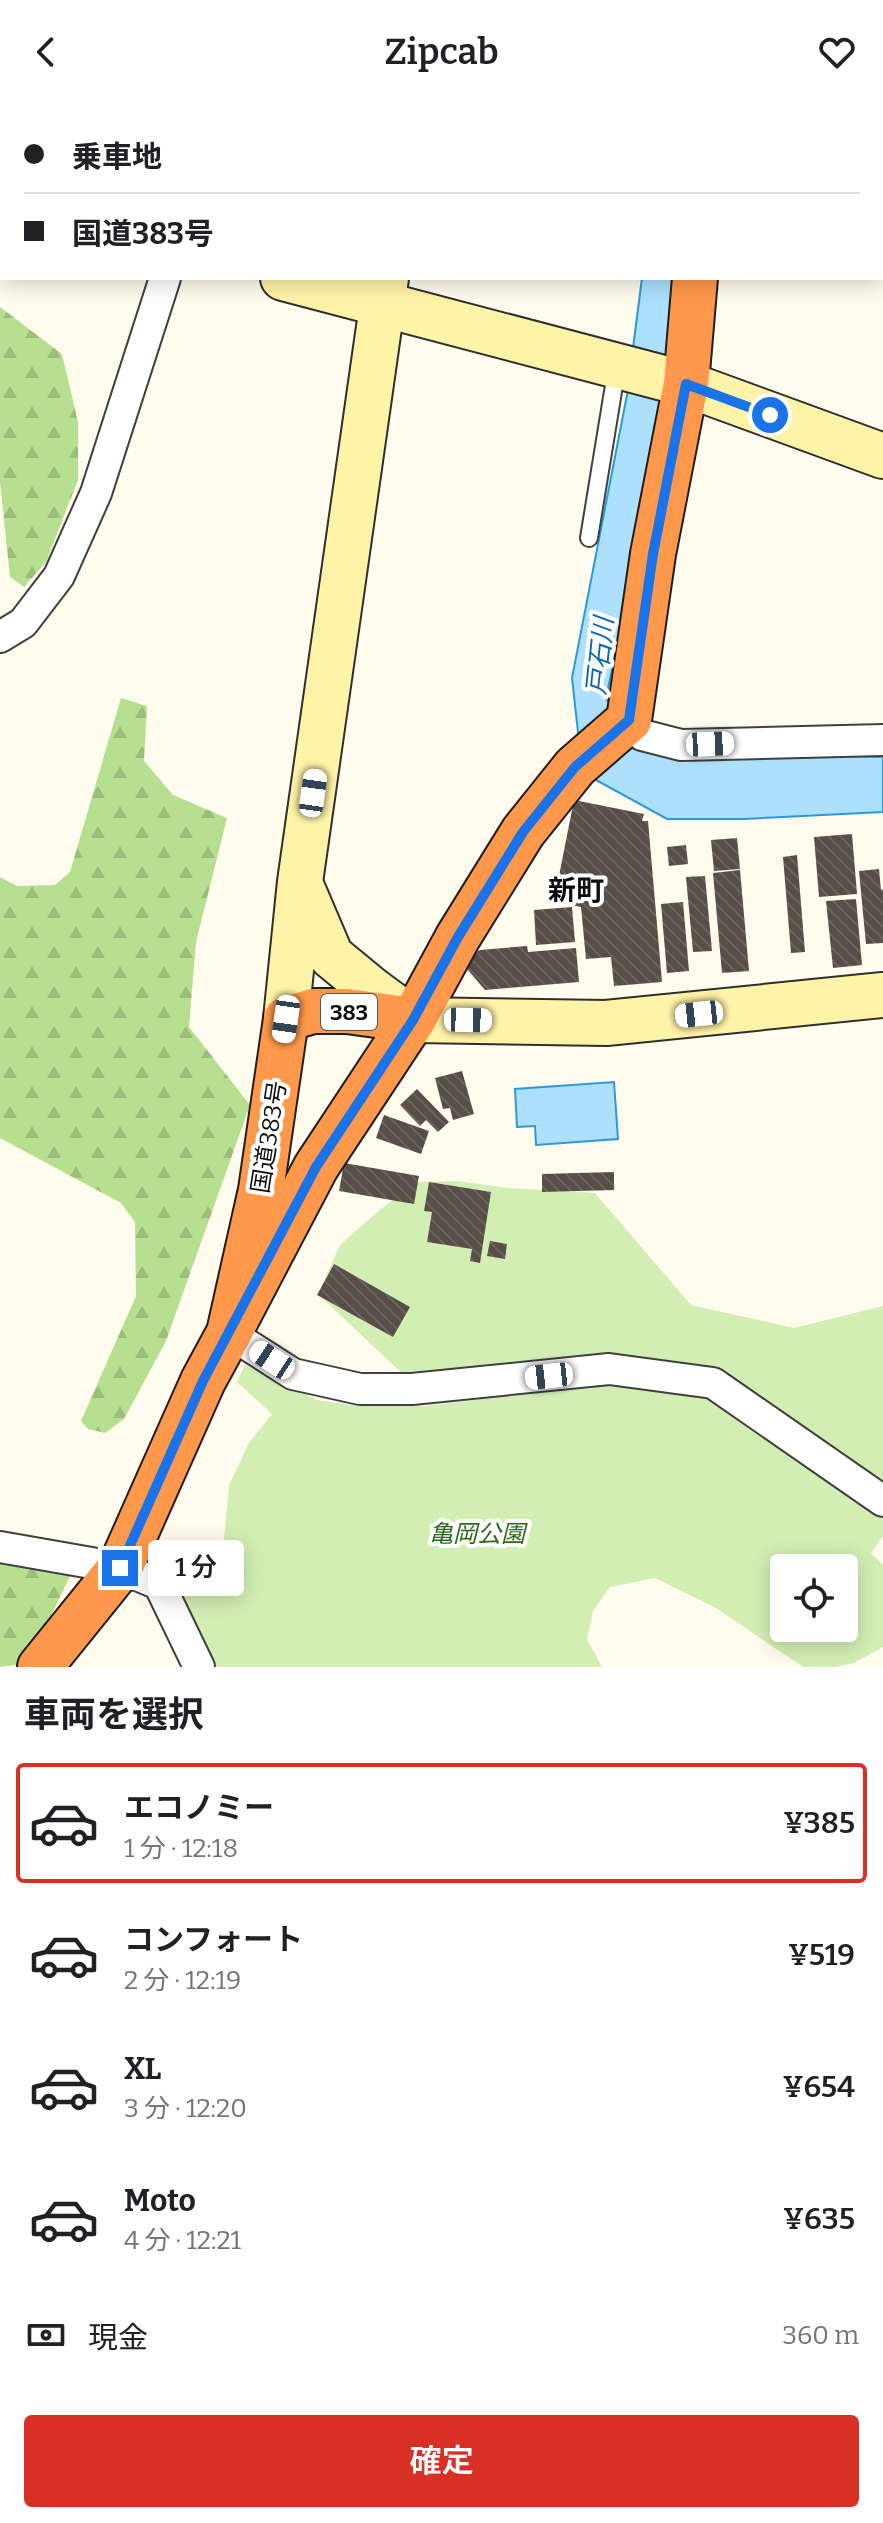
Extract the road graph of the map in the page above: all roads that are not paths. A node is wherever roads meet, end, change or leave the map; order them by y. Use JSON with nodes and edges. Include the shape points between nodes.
{"nodes":[{"id":1,"x":164,"y":280,"type":"edge"},
{"id":2,"x":299,"y":280,"type":"edge"},
{"id":3,"x":695,"y":280,"type":"edge"},
{"id":4,"x":384,"y":291,"type":"edge"},
{"id":5,"x":623,"y":367,"type":"junction"},
{"id":6,"x":686,"y":384,"type":"junction"},
{"id":7,"x":883,"y":456,"type":"edge"},
{"id":8,"x":589,"y":538,"type":"dead end"},
{"id":9,"x":0,"y":637,"type":"edge"},
{"id":10,"x":629,"y":720,"type":"junction"},
{"id":11,"x":883,"y":740,"type":"edge"},
{"id":12,"x":300,"y":882,"type":"junction"},
{"id":13,"x":883,"y":995,"type":"edge"},
{"id":14,"x":286,"y":1019,"type":"junction"},
{"id":15,"x":413,"y":1020,"type":"junction"},
{"id":16,"x":229,"y":1333,"type":"junction"},
{"id":17,"x":883,"y":1501,"type":"edge"},
{"id":18,"x":0,"y":1547,"type":"edge"},
{"id":19,"x":120,"y":1568,"type":"junction"},
{"id":20,"x":40,"y":1667,"type":"edge"},
{"id":21,"x":199,"y":1667,"type":"edge"}],
"edges":[{"from":1,"to":9,"type":"street","via":[[96,493],[59,576],[23,623]]},
{"from":2,"to":4,"type":"street"},
{"from":3,"to":6,"type":"highway"},
{"from":4,"to":5,"type":"street"},
{"from":4,"to":12,"type":"street"},
{"from":5,"to":6,"type":"street"},
{"from":5,"to":8,"type":"lane"},
{"from":6,"to":7,"type":"street"},
{"from":6,"to":10,"type":"highway","via":[[653,554]]},
{"from":10,"to":11,"type":"street","via":[[642,735],[681,745]]},
{"from":10,"to":15,"type":"highway","name":"国道383号","number":"383","via":[[575,767],[523,832]]},
{"from":12,"to":14,"type":"street"},
{"from":12,"to":15,"type":"street","via":[[331,956]]},
{"from":13,"to":15,"type":"street","via":[[606,1023]]},
{"from":14,"to":15,"type":"highway","number":"383","via":[[313,1011],[347,1011]]},
{"from":14,"to":16,"type":"highway","name":"国道383号","number":"383","via":[[261,1190]]},
{"from":15,"to":16,"type":"highway","name":"国道383号","number":"383","via":[[316,1167]]},
{"from":16,"to":17,"type":"street","via":[[293,1374],[360,1389],[428,1388],[609,1369],[713,1383]]},
{"from":16,"to":19,"type":"highway","name":"国道383号","number":"383"},
{"from":18,"to":19,"type":"street"},
{"from":19,"to":20,"type":"highway","name":"国道383号","number":"383"},
{"from":19,"to":21,"type":"street","via":[[159,1584]]}]}
